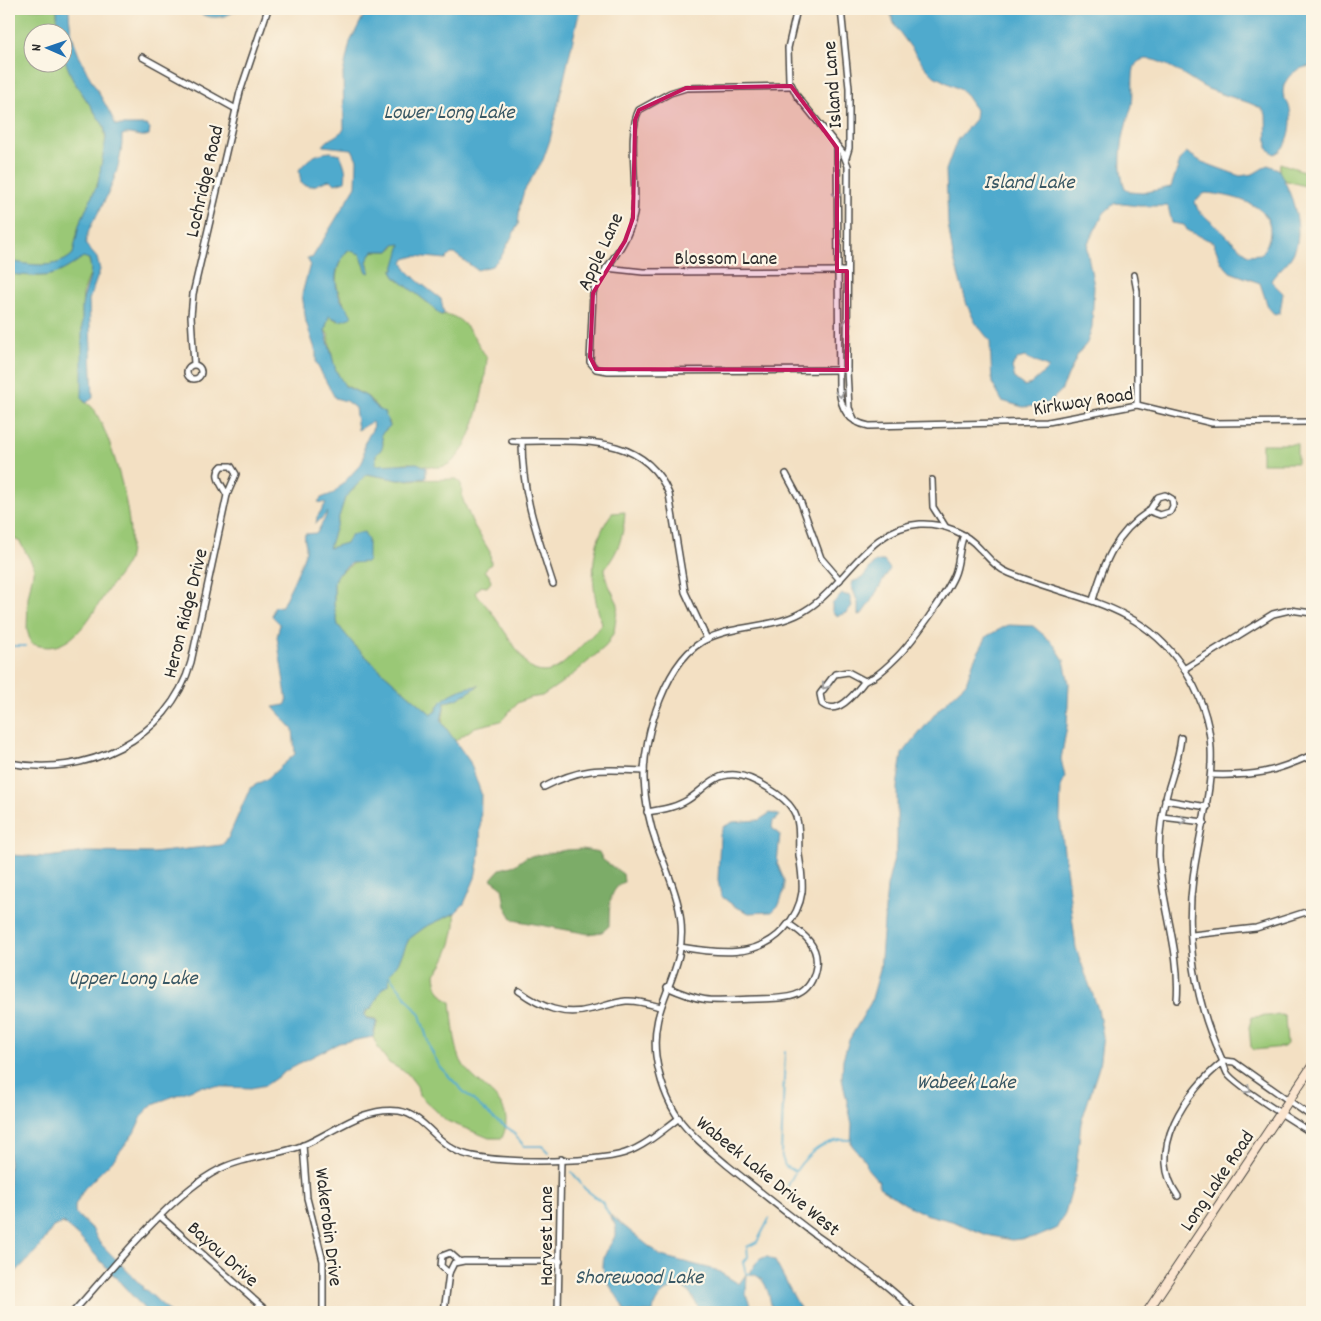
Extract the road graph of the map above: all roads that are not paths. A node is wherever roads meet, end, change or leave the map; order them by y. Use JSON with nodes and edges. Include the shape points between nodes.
{"nodes":[{"id":1,"x":268,"y":9,"type":"edge"},
{"id":2,"x":797,"y":9,"type":"edge"},
{"id":3,"x":841,"y":9,"type":"edge"},
{"id":4,"x":142,"y":56,"type":"dead end"},
{"id":5,"x":791,"y":86,"type":"junction"},
{"id":6,"x":236,"y":109,"type":"junction"},
{"id":7,"x":837,"y":148,"type":"junction"},
{"id":8,"x":846,"y":158,"type":"junction"},
{"id":9,"x":606,"y":268,"type":"junction"},
{"id":10,"x":837,"y":271,"type":"junction"},
{"id":11,"x":847,"y":271,"type":"junction"},
{"id":12,"x":1134,"y":276,"type":"dead end"},
{"id":13,"x":194,"y":364,"type":"dead end"},
{"id":14,"x":839,"y":370,"type":"junction"},
{"id":15,"x":847,"y":370,"type":"junction"},
{"id":16,"x":1137,"y":405,"type":"junction"},
{"id":17,"x":856,"y":422,"type":"junction"},
{"id":18,"x":1312,"y":422,"type":"edge"},
{"id":19,"x":512,"y":441,"type":"dead end"},
{"id":20,"x":522,"y":442,"type":"junction"},
{"id":21,"x":786,"y":474,"type":"dead end"},
{"id":22,"x":932,"y":480,"type":"dead end"},
{"id":23,"x":227,"y":495,"type":"junction"},
{"id":24,"x":1149,"y":511,"type":"junction"},
{"id":25,"x":945,"y":526,"type":"junction"},
{"id":26,"x":964,"y":535,"type":"junction"},
{"id":27,"x":840,"y":580,"type":"junction"},
{"id":28,"x":553,"y":584,"type":"dead end"},
{"id":29,"x":1092,"y":600,"type":"junction"},
{"id":30,"x":1312,"y":613,"type":"edge"},
{"id":31,"x":707,"y":639,"type":"junction"},
{"id":32,"x":1184,"y":669,"type":"junction"},
{"id":33,"x":865,"y":680,"type":"junction"},
{"id":34,"x":1181,"y":738,"type":"dead end"},
{"id":35,"x":1312,"y":755,"type":"edge"},
{"id":36,"x":9,"y":763,"type":"edge"},
{"id":37,"x":644,"y":771,"type":"junction"},
{"id":38,"x":1212,"y":775,"type":"junction"},
{"id":39,"x":544,"y":787,"type":"dead end"},
{"id":40,"x":1165,"y":800,"type":"junction"},
{"id":41,"x":1208,"y":806,"type":"junction"},
{"id":42,"x":648,"y":812,"type":"junction"},
{"id":43,"x":1162,"y":817,"type":"junction"},
{"id":44,"x":1204,"y":822,"type":"junction"},
{"id":45,"x":1312,"y":910,"type":"edge"},
{"id":46,"x":789,"y":924,"type":"junction"},
{"id":47,"x":1192,"y":935,"type":"junction"},
{"id":48,"x":680,"y":947,"type":"junction"},
{"id":49,"x":667,"y":987,"type":"junction"},
{"id":50,"x":519,"y":991,"type":"dead end"},
{"id":51,"x":1177,"y":1000,"type":"dead end"},
{"id":52,"x":660,"y":1006,"type":"junction"},
{"id":53,"x":1224,"y":1062,"type":"junction"},
{"id":54,"x":1312,"y":1066,"type":"edge"},
{"id":55,"x":1289,"y":1102,"type":"junction"},
{"id":56,"x":1281,"y":1113,"type":"junction"},
{"id":57,"x":1312,"y":1117,"type":"edge"},
{"id":58,"x":679,"y":1118,"type":"junction"},
{"id":59,"x":1312,"y":1133,"type":"edge"},
{"id":60,"x":303,"y":1145,"type":"junction"},
{"id":61,"x":561,"y":1159,"type":"junction"},
{"id":62,"x":1178,"y":1196,"type":"dead end"},
{"id":63,"x":161,"y":1217,"type":"junction"},
{"id":64,"x":1312,"y":1224,"type":"edge"},
{"id":65,"x":1312,"y":1232,"type":"edge"},
{"id":66,"x":459,"y":1261,"type":"junction"},
{"id":67,"x":560,"y":1261,"type":"junction"},
{"id":68,"x":449,"y":1273,"type":"junction"},
{"id":69,"x":73,"y":1312,"type":"edge"},
{"id":70,"x":268,"y":1312,"type":"edge"},
{"id":71,"x":323,"y":1312,"type":"edge"},
{"id":72,"x":444,"y":1312,"type":"edge"},
{"id":73,"x":558,"y":1312,"type":"edge"},
{"id":74,"x":915,"y":1312,"type":"edge"},
{"id":75,"x":1147,"y":1312,"type":"edge"}],
"edges":[{"from":1,"to":6,"type":"street","name":"Lochridge Road"},
{"from":2,"to":5,"type":"street","via":[[787,60]]},
{"from":3,"to":8,"type":"street","name":"Island Lane","via":[[849,88],[849,148]]},
{"from":4,"to":6,"type":"street"},
{"from":5,"to":7,"type":"street"},
{"from":5,"to":9,"type":"street","name":"Apple Lane","via":[[686,88],[639,110],[635,120],[633,218],[624,241]]},
{"from":6,"to":13,"type":"street","name":"Lochridge Road","via":[[193,294]]},
{"from":7,"to":8,"type":"street"},
{"from":7,"to":10,"type":"street","one_way":true},
{"from":8,"to":11,"type":"street"},
{"from":9,"to":10,"type":"street","name":"Blossom Lane","via":[[643,272]]},
{"from":9,"to":14,"type":"street","name":"Apple Lane","via":[[595,285],[592,300],[590,362],[596,369]]},
{"from":10,"to":11,"type":"street","name":"Blossom Lane"},
{"from":10,"to":14,"type":"street"},
{"from":15,"to":11,"type":"street","one_way":true},
{"from":12,"to":16,"type":"street","via":[[1137,291]]},
{"from":14,"to":15,"type":"street","name":"Apple Lane"},
{"from":14,"to":17,"type":"street","one_way":true,"via":[[843,409]]},
{"from":15,"to":17,"type":"street","via":[[849,408]]},
{"from":16,"to":17,"type":"street","name":"Kirkway Road","via":[[1073,419],[1026,424],[878,426]]},
{"from":16,"to":18,"type":"street","name":"Kirkway Road","via":[[1212,424]]},
{"from":19,"to":20,"type":"street"},
{"from":20,"to":28,"type":"street","via":[[526,497]]},
{"from":20,"to":31,"type":"street","via":[[617,446],[638,455],[656,470],[672,502],[685,592]]},
{"from":21,"to":27,"type":"street","via":[[800,500],[821,558]]},
{"from":22,"to":25,"type":"street","via":[[932,508]]},
{"from":23,"to":23,"type":"street","name":"Heron Ridge Drive","via":[[236,474],[231,466],[225,465],[217,474]]},
{"from":23,"to":36,"type":"street","name":"Heron Ridge Drive","via":[[191,662],[168,710],[135,740],[100,757],[45,765]]},
{"from":24,"to":24,"type":"street","via":[[1168,514],[1172,509],[1172,499],[1164,495],[1158,497]]},
{"from":24,"to":29,"type":"street","via":[[1116,541]]},
{"from":25,"to":26,"type":"street"},
{"from":25,"to":27,"type":"street","via":[[916,524],[893,531],[877,542]]},
{"from":26,"to":29,"type":"street","via":[[1008,573]]},
{"from":26,"to":33,"type":"street","via":[[954,576],[920,628],[898,656],[877,675]]},
{"from":27,"to":31,"type":"street","via":[[818,602],[791,618]]},
{"from":29,"to":32,"type":"street","via":[[1142,625],[1159,639]]},
{"from":30,"to":32,"type":"street","via":[[1290,610],[1273,614]]},
{"from":31,"to":37,"type":"street","name":"Wabeek Lake Drive West","via":[[688,652],[671,677],[652,726]]},
{"from":32,"to":38,"type":"street","via":[[1207,723]]},
{"from":33,"to":33,"type":"street","one_way":true,"via":[[848,672],[835,674],[822,690],[820,700],[822,704],[834,707],[860,690]]},
{"from":34,"to":40,"type":"street","via":[[1178,760]]},
{"from":35,"to":38,"type":"street","via":[[1269,773]]},
{"from":37,"to":39,"type":"street","via":[[583,771],[566,775]]},
{"from":37,"to":42,"type":"street","name":"Wabeek Lake Drive West"},
{"from":38,"to":41,"type":"street"},
{"from":40,"to":41,"type":"street"},
{"from":40,"to":43,"type":"street"},
{"from":41,"to":44,"type":"street"},
{"from":42,"to":46,"type":"street","via":[[684,802],[711,781],[728,775],[754,780],[783,800],[793,809],[798,823],[802,884],[800,902]]},
{"from":42,"to":48,"type":"street","name":"Wabeek Lake Drive West","via":[[677,899],[681,920]]},
{"from":43,"to":44,"type":"street","one_way":true},
{"from":43,"to":51,"type":"street","via":[[1160,875],[1177,971]]},
{"from":44,"to":47,"type":"street","via":[[1192,883]]},
{"from":45,"to":47,"type":"street","via":[[1256,928]]},
{"from":46,"to":48,"type":"street","via":[[770,941],[750,950],[720,952]]},
{"from":46,"to":49,"type":"street","via":[[807,938],[816,959],[810,983],[794,996],[779,1000],[714,1002]]},
{"from":47,"to":53,"type":"street","via":[[1200,998]]},
{"from":48,"to":49,"type":"street","name":"Wabeek Lake Drive West"},
{"from":49,"to":52,"type":"street","name":"Wabeek Lake Drive West"},
{"from":50,"to":52,"type":"street","via":[[541,1006],[566,1012],[625,1001]]},
{"from":52,"to":58,"type":"street","name":"Wabeek Lake Drive West","via":[[657,1064],[662,1085]]},
{"from":53,"to":55,"type":"street","via":[[1234,1062]]},
{"from":53,"to":56,"type":"street","one_way":true,"via":[[1227,1074]]},
{"from":53,"to":62,"type":"street","via":[[1197,1086],[1171,1131],[1165,1165],[1169,1182]]},
{"from":54,"to":55,"type":"main road","name":"Long Lake Road"},
{"from":55,"to":56,"type":"main road","name":"Long Lake Road"},
{"from":55,"to":57,"type":"street"},
{"from":56,"to":59,"type":"street"},
{"from":56,"to":75,"type":"main road","name":"Long Lake Road"},
{"from":58,"to":61,"type":"street","via":[[654,1137],[625,1152],[598,1158]]},
{"from":58,"to":74,"type":"street","name":"Wabeek Lake Drive West","via":[[702,1144],[778,1207],[881,1282]]},
{"from":60,"to":61,"type":"street","via":[[361,1116],[390,1111],[414,1117],[449,1147],[468,1156]]},
{"from":60,"to":63,"type":"street","via":[[219,1170],[189,1190]]},
{"from":60,"to":71,"type":"street","name":"Wakerobin Drive","via":[[307,1198],[323,1261]]},
{"from":61,"to":67,"type":"street","name":"Harvest Lane"},
{"from":63,"to":69,"type":"street"},
{"from":63,"to":70,"type":"street","name":"Bayou Drive"},
{"from":64,"to":65,"type":"street"},
{"from":66,"to":67,"type":"street"},
{"from":66,"to":68,"type":"street","via":[[454,1263]]},
{"from":66,"to":68,"type":"street","via":[[450,1253],[442,1256],[441,1266]]},
{"from":67,"to":73,"type":"street","name":"Harvest Lane"},
{"from":68,"to":72,"type":"street"}]}
